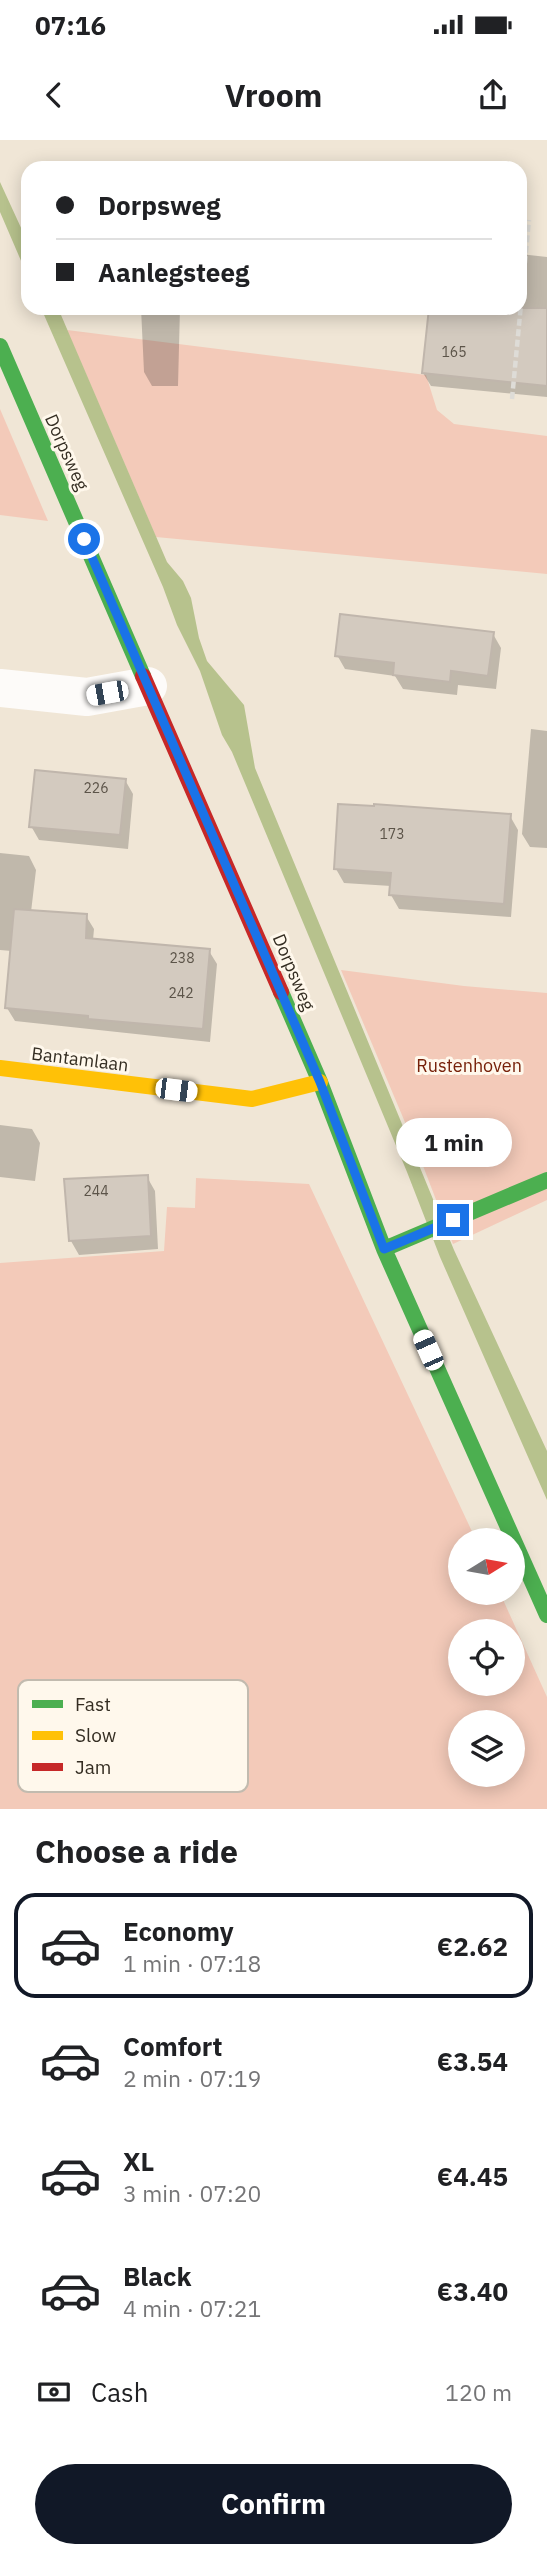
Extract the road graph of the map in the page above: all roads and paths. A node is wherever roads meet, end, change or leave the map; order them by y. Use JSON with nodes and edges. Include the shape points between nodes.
{"nodes":[{"id":1,"x":529,"y":220,"type":"dead end"},
{"id":2,"x":527,"y":241,"type":"edge"},
{"id":3,"x":520,"y":315,"type":"edge"},
{"id":4,"x":0,"y":346,"type":"edge"},
{"id":5,"x":512,"y":399,"type":"dead end"},
{"id":6,"x":148,"y":686,"type":"junction"},
{"id":7,"x":0,"y":688,"type":"edge"},
{"id":8,"x":0,"y":1068,"type":"edge"},
{"id":9,"x":320,"y":1082,"type":"junction"},
{"id":10,"x":547,"y":1180,"type":"edge"},
{"id":11,"x":384,"y":1249,"type":"junction"},
{"id":12,"x":547,"y":1615,"type":"edge"}],
"edges":[{"from":1,"to":2,"type":"path"},
{"from":3,"to":5,"type":"path"},
{"from":4,"to":6,"type":"street","name":"Dorpsweg"},
{"from":6,"to":7,"type":"street","via":[[87,696]]},
{"from":6,"to":9,"type":"street","name":"Dorpsweg"},
{"from":8,"to":9,"type":"street","name":"Bantamlaan","via":[[252,1099]]},
{"from":9,"to":11,"type":"street","name":"Dorpsweg"},
{"from":10,"to":11,"type":"street"},
{"from":11,"to":12,"type":"street","name":"Dorpsweg"}]}
